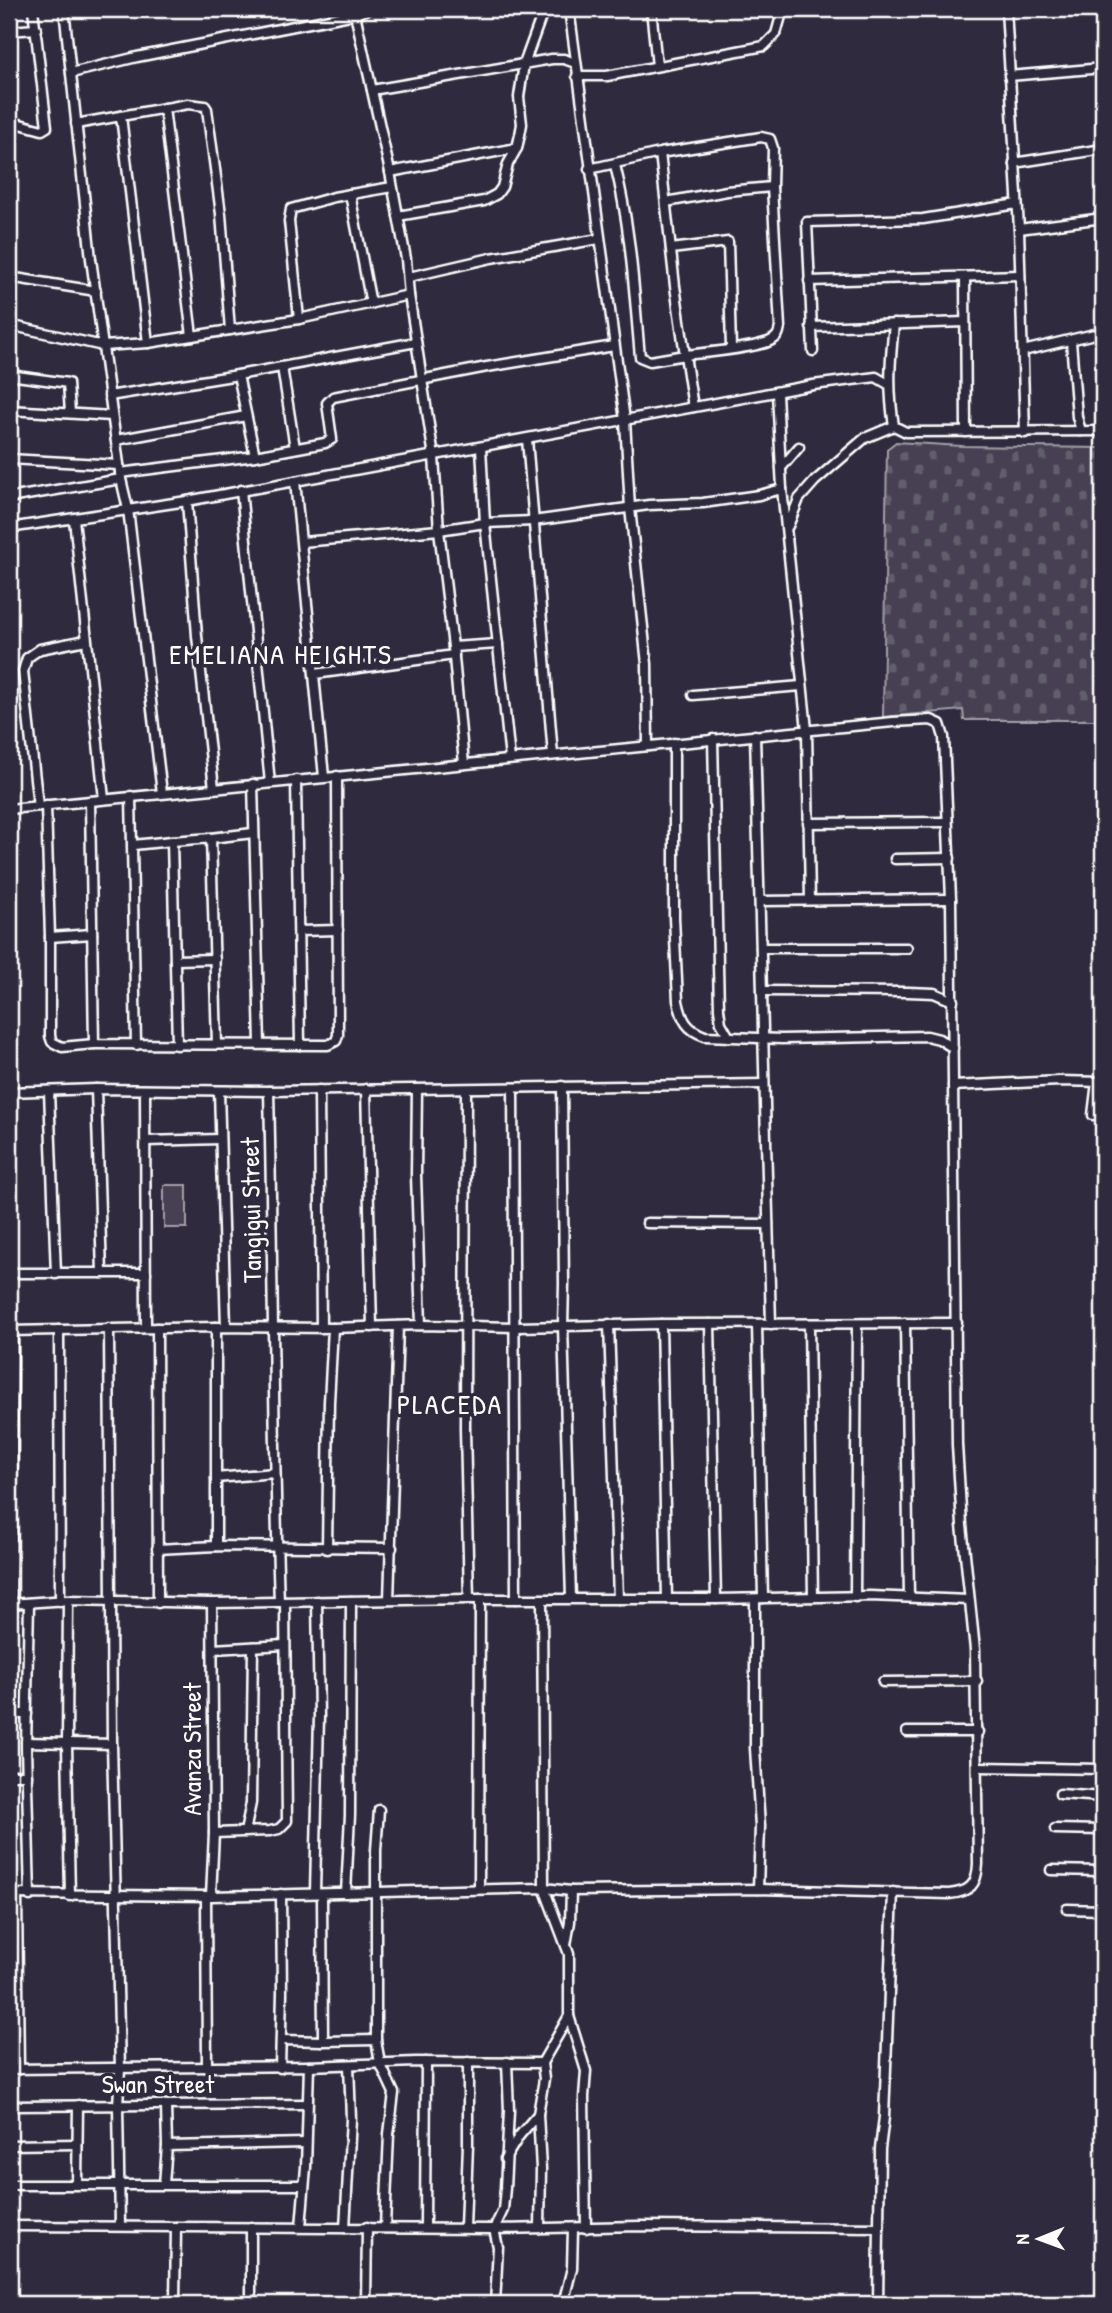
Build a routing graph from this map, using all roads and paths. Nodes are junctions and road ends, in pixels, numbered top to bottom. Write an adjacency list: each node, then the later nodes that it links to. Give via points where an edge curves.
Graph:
1 (33, 9): 10 (street)
2 (64, 9): 16 (street)
3 (369, 9): 9 (street)
4 (544, 9): 13 (street)
5 (569, 9): 12 (street)
6 (651, 9): 14 (street)
7 (1006, 9): 18 (street)
8 (781, 10): 14 (street, via 776,34 764,46)
9 (354, 11): 16 (street); 19 (street)
10 (36, 29): 11 (street); 22 (street, via 47,127 42,130)
11 (9, 31)
12 (575, 63): 13 (street, via 558,58); 17 (street)
13 (524, 64): 19 (street); 24 (street)
14 (657, 66): 17 (street)
15 (1103, 68): 18 (street)
16 (71, 73): 23 (street)
17 (577, 76): 31 (street)
18 (1009, 76): 28 (street)
19 (372, 90): 32 (street)
20 (164, 108): 21 (street); 56 (street, via 200,105 209,114); 58 (street)
21 (121, 116): 23 (street); 61 (street)
22 (9, 121)
23 (76, 124): 48 (street)
24 (517, 148): 26 (street); 29 (street)
25 (1103, 149): 28 (street)
26 (505, 150): 29 (street); 32 (street)
27 (660, 153): 30 (street); 34 (street, via 765,137 773,148); 36 (street)
28 (1014, 163): 37 (street)
29 (508, 164): 38 (street, via 502,187 491,199)
30 (615, 165): 31 (street); 67 (street, via 632,259 640,357 650,361)
31 (589, 169): 41 (street)
32 (390, 172): 33 (street)
33 (392, 187): 35 (street); 38 (street)
34 (772, 187): 36 (street); 64 (street, via 779,334 762,344)
35 (350, 194): 50 (street); 51 (street, via 294,206 290,212)
36 (666, 202): 42 (street)
37 (1017, 204): 40 (street); 47 (street, via 900,221 807,222)
38 (398, 216): 45 (street)
39 (1103, 218): 40 (street)
40 (1019, 229): 43 (street)
41 (599, 239): 45 (street); 63 (street)
42 (671, 249): 64 (street, via 728,242); 67 (street)
43 (1020, 275): 46 (street); 66 (street)
44 (9, 277): 48 (street)
45 (408, 277): 49 (street)
46 (965, 277): 47 (street); 52 (street)
47 (809, 281): 55 (street)
48 (96, 292): 62 (street)
49 (409, 295): 50 (street); 60 (street)
50 (371, 304): 51 (street)
51 (299, 318): 56 (street)
52 (965, 322): 53 (street); 84 (street)
53 (894, 324): 55 (street); 72 (street)
54 (9, 325): 62 (street)
55 (811, 327): 65 (street)
56 (230, 330): 58 (street)
57 (1103, 332): 59 (street)
58 (192, 336): 61 (street)
59 (1071, 341): 66 (street); 82 (street)
60 (416, 342): 68 (street); 71 (street)
61 (148, 343): 62 (street)
62 (103, 346): 74 (street)
63 (614, 346): 71 (street); 80 (street)
64 (731, 348): 67 (street)
65 (813, 351)
66 (1023, 351): 85 (street)
67 (685, 355): 75 (street)
68 (282, 367): 70 (street); 90 (street)
69 (9, 375): 77 (street, via 68,383)
70 (238, 375): 74 (street); 79 (street)
71 (423, 380): 90 (street, via 333,397 327,403 330,442); 92 (street)
72 (888, 384): 73 (street, via 876,377); 81 (street)
73 (777, 393): 75 (street); 94 (street)
74 (109, 396): 78 (street)
75 (693, 407): 80 (street)
76 (9, 410): 77 (street)
77 (70, 413): 78 (street)
78 (112, 416): 87 (street)
79 (246, 416): 87 (street); 91 (street)
80 (625, 420): 86 (street); 101 (street)
81 (894, 426): 84 (street, via 906,432); 107 (street, via 865,438 815,481 799,499)
82 (1081, 431): 83 (street); 85 (street)
83 (1103, 431)
84 (966, 432): 85 (street)
85 (1025, 433)
86 (527, 439): 88 (street); 104 (street)
87 (116, 440): 95 (street)
88 (481, 447): 92 (street); 105 (street)
89 (799, 447): 94 (street)
90 (295, 448): 91 (street)
91 (255, 456): 95 (street)
92 (434, 457): 96 (street); 108 (street)
93 (9, 459): 95 (street)
94 (781, 468): 97 (street)
95 (120, 472): 99 (street); 102 (street)
96 (295, 481): 98 (street); 109 (street)
97 (782, 489): 101 (street, via 703,503); 107 (street)
98 (241, 491): 100 (street); 127 (street)
99 (9, 498)
100 (187, 501): 102 (street); 129 (street)
101 (630, 508): 104 (street); 120 (street, via 648,664)
102 (128, 509): 103 (street); 130 (street)
103 (74, 519): 106 (street); 110 (street)
104 (533, 521): 105 (street); 121 (street)
105 (485, 523): 108 (street); 111 (street)
106 (9, 528)
107 (787, 528): 114 (street)
108 (439, 530): 109 (street); 112 (street)
109 (302, 542): 113 (street)
110 (86, 640): 132 (street); 134 (street, via 40,649 27,659 23,671)
111 (498, 644): 112 (street); 122 (street)
112 (453, 651): 113 (street); 123 (street)
113 (316, 674): 125 (street)
114 (801, 686): 115 (street); 116 (street)
115 (693, 695)
116 (807, 730): 117 (street); 136 (street, via 936,720 944,737); 137 (street)
117 (755, 735): 118 (street); 146 (street)
118 (713, 739): 119 (street); 157 (street, via 719,1009)
119 (674, 743): 120 (street); 157 (street, via 674,918 681,1014 696,1033)
120 (648, 746): 121 (street)
121 (554, 755): 122 (street)
122 (510, 759): 123 (street)
123 (464, 764): 124 (street)
124 (337, 776): 125 (street); 147 (street)
125 (324, 777): 126 (street)
126 (296, 780): 127 (street); 148 (street)
127 (270, 783): 128 (street)
128 (253, 784): 129 (street); 138 (street)
129 (214, 788): 130 (street)
130 (162, 793): 131 (street)
131 (131, 796): 132 (street); 141 (street)
132 (104, 799): 133 (street)
133 (90, 801): 134 (street); 149 (street)
134 (42, 806): 135 (street); 150 (street)
135 (9, 809)
136 (947, 822): 137 (street); 142 (street)
137 (808, 823): 145 (street)
138 (253, 833): 139 (street); 161 (street)
139 (211, 838): 140 (street); 153 (street)
140 (172, 841): 141 (street); 154 (street)
141 (133, 845): 162 (street)
142 (950, 858): 143 (street); 144 (street)
143 (895, 859)
144 (951, 898): 145 (street); 156 (street)
145 (810, 900): 146 (street)
146 (760, 901): 151 (street)
147 (338, 930): 148 (street); 164 (street, via 338,1035 328,1045)
148 (299, 931): 164 (street)
149 (92, 934): 150 (street); 159 (street)
150 (50, 937): 159 (street, via 52,1042 62,1046)
151 (761, 948): 152 (street); 155 (street)
152 (907, 948)
153 (215, 959): 154 (street); 160 (street)
154 (175, 960): 163 (street)
155 (762, 991): 156 (street, via 934,993); 158 (street)
156 (953, 1000): 165 (street)
157 (729, 1037): 158 (street)
158 (763, 1038): 165 (street, via 928,1036); 167 (street)
159 (94, 1044): 162 (street)
160 (217, 1044): 161 (street); 163 (street)
161 (260, 1044): 164 (street)
162 (136, 1045): 163 (street)
163 (177, 1045)
164 (300, 1045)
165 (953, 1048): 169 (street)
166 (1100, 1082): 169 (street); 181 (street)
167 (764, 1084): 168 (street); 185 (street)
168 (562, 1086): 170 (street); 204 (street)
169 (953, 1086): 192 (street)
170 (513, 1088): 173 (street); 207 (street)
171 (96, 1089): 174 (street); 177 (street); 188 (street)
172 (366, 1089): 175 (street); 176 (street); 206 (street)
173 (466, 1089): 176 (street); 201 (street)
174 (145, 1090): 178 (street); 183 (street)
175 (319, 1090): 179 (street); 212 (street)
176 (417, 1090): 200 (street)
177 (49, 1091): 180 (street); 190 (street)
178 (219, 1091): 179 (street); 182 (street)
179 (269, 1091): 211 (street, Tangigui Street)
180 (9, 1092)
181 (1093, 1115)
182 (220, 1139): 183 (street); 202 (street)
183 (146, 1141): 189 (street)
184 (646, 1223): 185 (street)
185 (768, 1224): 197 (street)
186 (9, 1265): 187 (street)
187 (9, 1273): 190 (street)
188 (102, 1273): 189 (street); 190 (street)
189 (146, 1273): 209 (street)
190 (56, 1274)
191 (905, 1322): 192 (street); 199 (street); 225 (street)
192 (957, 1323): 237 (street, via 958,1484)
193 (609, 1324): 194 (street); 204 (street); 230 (street)
194 (661, 1324): 195 (street); 231 (street)
195 (710, 1324): 196 (street); 236 (street)
196 (757, 1324): 197 (street); 232 (street)
197 (771, 1324): 198 (street)
198 (809, 1324): 199 (street); 223 (street)
199 (857, 1324): 224 (street)
200 (421, 1325): 201 (street); 203 (street)
201 (465, 1325): 207 (street); 228 (street)
202 (226, 1326): 205 (street); 211 (street)
203 (398, 1326): 206 (street); 220 (street)
204 (563, 1326): 207 (street); 227 (street)
205 (216, 1327): 210 (street); 217 (street)
206 (372, 1327): 213 (street)
207 (516, 1327): 229 (street)
208 (109, 1328): 209 (street); 215 (street); 238 (street)
209 (146, 1328): 210 (street)
210 (157, 1328): 221 (street)
211 (275, 1328): 212 (street); 216 (street, Tangigui Street)
212 (321, 1328): 213 (street)
213 (333, 1328): 222 (street)
214 (11, 1331): 215 (street); 245 (street)
215 (60, 1331): 233 (street)
216 (274, 1473): 217 (street); 219 (street, Tangigui Street)
217 (216, 1478): 218 (street)
218 (216, 1546): 219 (street); 221 (street)
219 (277, 1548): 222 (street); 241 (street, Tangigui Street)
220 (392, 1548): 222 (street); 234 (street)
221 (157, 1549): 243 (street)
222 (327, 1549)
223 (813, 1597): 224 (street); 232 (street)
224 (855, 1597): 225 (street)
225 (909, 1597): 237 (street)
226 (480, 1598): 228 (street); 229 (street); 272 (street)
227 (571, 1598): 230 (street); 235 (street)
228 (469, 1599): 234 (street)
229 (516, 1599): 235 (street)
230 (618, 1599): 231 (street)
231 (667, 1599): 236 (street)
232 (759, 1599): 236 (street); 273 (street)
233 (64, 1600): 238 (street); 242 (street); 256 (street)
234 (389, 1600): 240 (street)
235 (542, 1600): 271 (street)
236 (716, 1600)
237 (969, 1600): 249 (street)
238 (111, 1601): 243 (street); 257 (street)
239 (317, 1601): 240 (street); 241 (street); 280 (street)
240 (351, 1601): 277 (street)
241 (282, 1602): 244 (street); 246 (street, Tangigui Street)
242 (29, 1603): 245 (street); 252 (street)
243 (158, 1603): 244 (street)
244 (212, 1603): 248 (street, Avanza Street)
245 (10, 1604)
246 (284, 1645): 247 (street); 267 (street, Tangigui Street, via 287,1821 279,1829)
247 (253, 1647): 248 (street); 267 (street, via 251,1803)
248 (213, 1649): 268 (street, Avanza Street)
249 (977, 1681): 250 (street); 254 (street)
250 (883, 1682)
251 (9, 1714): 252 (street)
252 (27, 1714): 255 (street)
253 (907, 1732): 254 (street)
254 (978, 1732): 258 (street)
255 (26, 1742): 256 (street); 261 (street)
256 (67, 1744): 257 (street); 282 (street)
257 (113, 1744): 283 (street)
258 (978, 1767): 259 (street); 276 (street, via 978,1864 972,1887 959,1893)
259 (1103, 1769)
260 (9, 1775): 261 (street)
261 (27, 1775): 281 (street)
262 (1060, 1794): 263 (street)
263 (1103, 1797)
264 (379, 1810): 274 (street)
265 (1055, 1829): 266 (street)
266 (1103, 1830)
267 (245, 1832): 268 (street, Tangigui Street)
268 (214, 1833): 284 (street, Avanza Street)
269 (1051, 1870): 270 (street)
270 (1103, 1871)
271 (544, 1888): 272 (street); 275 (street); 287 (street)
272 (479, 1889): 274 (street)
273 (758, 1889): 275 (street); 276 (street)
274 (376, 1891): 277 (street); 290 (street)
275 (571, 1891): 287 (street)
276 (893, 1892): 332 (street)
277 (346, 1893): 280 (street)
278 (13, 1894): 281 (street); 302 (street)
279 (281, 1894): 280 (street); 284 (street); 289 (street)
280 (318, 1894): 291 (street)
281 (30, 1896): 282 (street)
282 (70, 1896): 283 (street)
283 (116, 1896): 284 (street); 303 (street)
284 (209, 1896): 299 (street, Avanza Street)
285 (1067, 1909): 286 (street)
286 (1103, 1910)
287 (566, 1945): 288 (street)
288 (569, 2016): 296 (street); 331 (street, via 586,2071)
289 (282, 2040): 291 (street); 300 (street)
290 (376, 2040): 291 (street); 295 (street)
291 (323, 2041)
292 (426, 2062): 293 (street); 295 (street); 327 (street)
293 (468, 2062): 294 (street); 329 (street)
294 (508, 2062): 296 (street); 314 (street)
295 (380, 2063): 297 (street); 326 (street, via 394,2093)
296 (542, 2063): 309 (street)
297 (349, 2065): 298 (street); 328 (street)
298 (309, 2066): 300 (street); 304 (street)
299 (207, 2068): 300 (street); 303 (street)
300 (280, 2068)
301 (9, 2069): 302 (street)
302 (19, 2069): 303 (street)
303 (120, 2069): 307 (street)
304 (307, 2104): 308 (street, Swan Street); 310 (street)
305 (78, 2105): 306 (street, Swan Street); 307 (street, Swan Street); 311 (street)
306 (9, 2106)
307 (118, 2106): 308 (street, Swan Street); 316 (street)
308 (166, 2106): 313 (street)
309 (538, 2114): 314 (street); 330 (street)
310 (306, 2143): 313 (street); 319 (street)
311 (76, 2144): 312 (street); 315 (street)
312 (9, 2145)
313 (167, 2146): 317 (street)
314 (505, 2159): 333 (street, via 503,2210)
315 (77, 2184): 316 (street); 318 (street)
316 (118, 2184): 317 (street); 321 (street)
317 (164, 2184): 319 (street)
318 (9, 2185)
319 (303, 2185): 324 (street)
320 (9, 2226): 321 (street)
321 (120, 2226): 322 (street)
322 (176, 2227): 323 (street); 336 (street)
323 (251, 2227): 324 (street); 337 (street)
324 (301, 2227): 328 (street)
325 (367, 2227): 326 (street); 328 (street); 338 (street)
326 (385, 2227): 327 (street)
327 (425, 2227): 329 (street)
328 (345, 2228)
329 (464, 2228): 333 (street)
330 (540, 2228): 333 (street); 334 (street)
331 (586, 2228): 332 (street); 334 (street)
332 (879, 2228): 340 (street)
333 (494, 2229): 339 (street, via 498,2246)
334 (573, 2229): 335 (street, via 572,2268)
335 (565, 2295)
336 (175, 2304)
337 (251, 2304)
338 (366, 2304)
339 (495, 2304)
340 (878, 2304)

